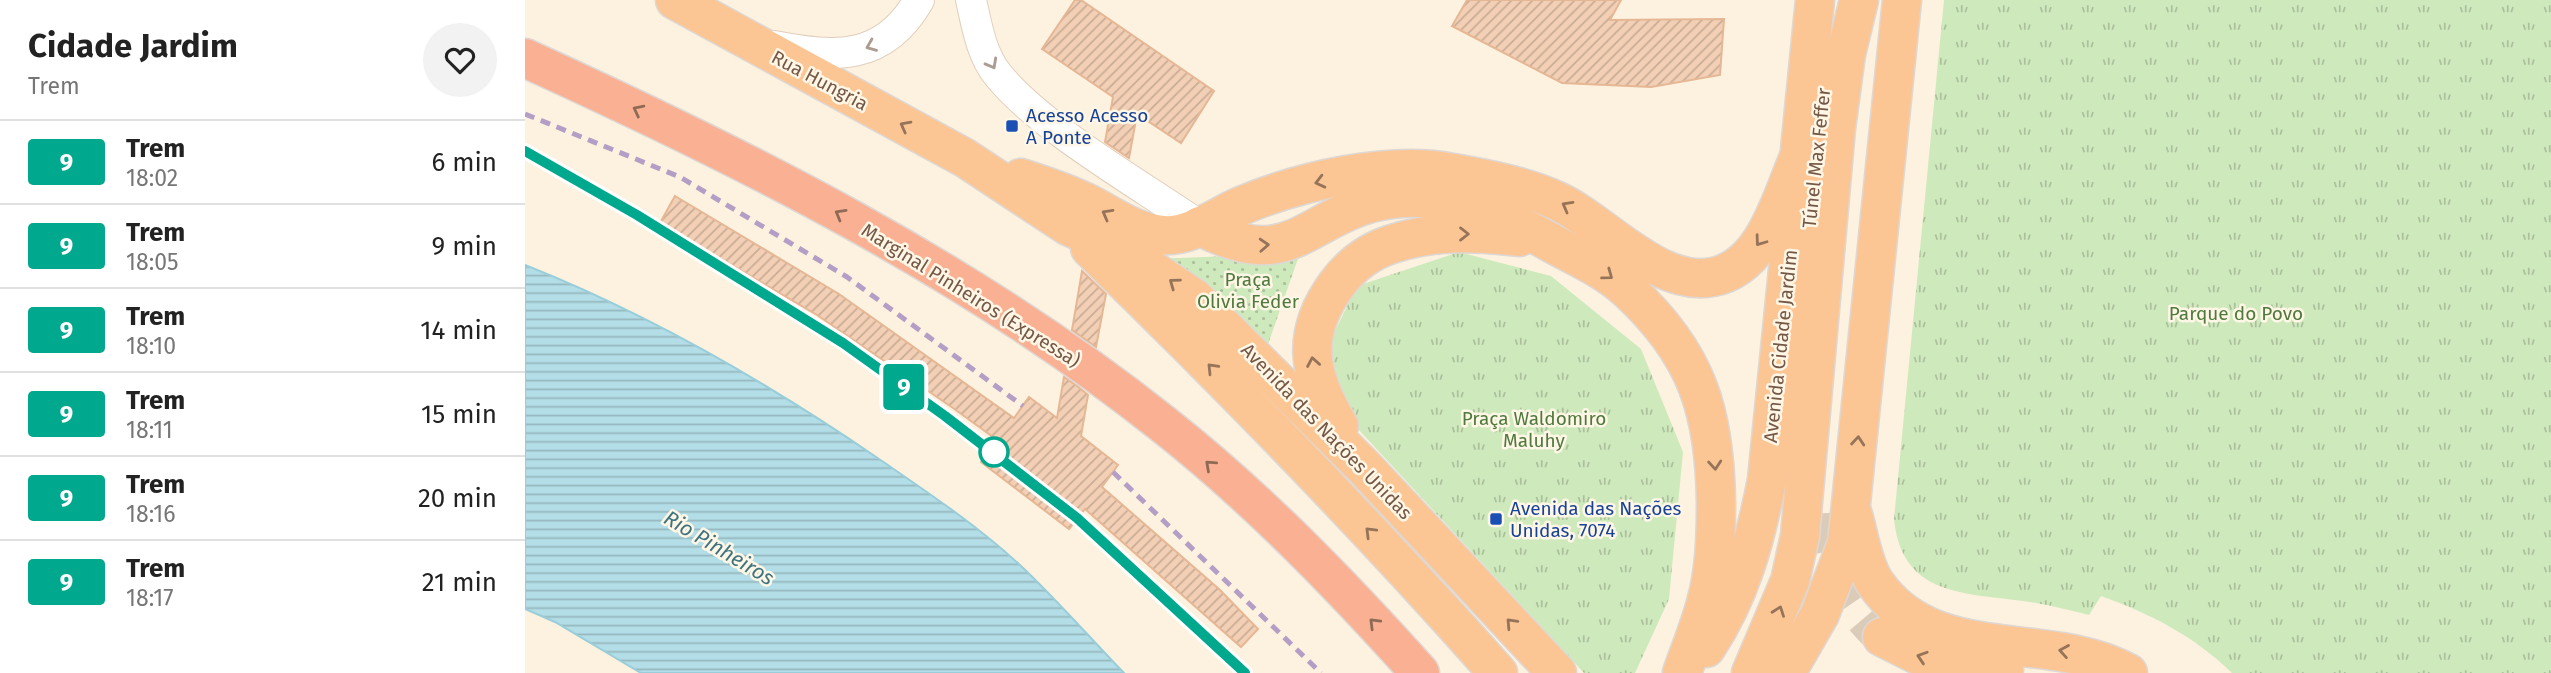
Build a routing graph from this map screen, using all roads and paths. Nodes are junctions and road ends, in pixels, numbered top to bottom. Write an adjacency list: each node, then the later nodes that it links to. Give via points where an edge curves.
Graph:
1 (675, 0): 10 (highway, Rua Hungria)
2 (919, 0): 10 (street, one-way to 10, via 895,33 859,51 823,54)
3 (971, 0): 16 (street, one-way to 16, via 980,40 997,74 1060,130)
4 (1815, 0): 13 (highway, Avenida Cidade Jardim)
5 (1834, 0): 19 (highway, Túnel Max Feffer, via 1785,427)
6 (1859, 0): 26 (highway, Avenida Cidade Jardim, one-way to 6, via 1790,581 1800,536 1836,128)
7 (1881, 0): 20 (highway, via 1852,224)
8 (1902, 0): 12 (highway)
9 (1919, 0): 12 (street)
10 (745, 40): 14 (highway, Rua Hungria, one-way to 10)
11 (525, 58): 22 (highway, Marginal Pinheiros (Expressa), one-way to 11, via 1277,525 1165,425 1065,350 799,191)
12 (1894, 79): 20 (highway, one-way to 12)
13 (1799, 157): 16 (highway, one-way to 16, via 1757,246 1740,263 1715,277 1679,275 1649,262 1553,199 1449,172 1387,170 1326,180 1241,206); 19 (highway, Avenida Cidade Jardim)
14 (965, 158): 15 (highway, Avenida das Nações Unidas); 16 (highway, one-way to 14, via 1163,235 1139,230 1063,192)
15 (1068, 226): 18 (highway, Avenida das Nações Unidas, one-way to 15, via 1194,298 1122,250); 23 (highway, Avenida das Nações Unidas, one-way to 15, via 1394,555)
16 (1200, 226): 17 (highway, one-way to 17, via 1236,243 1259,247 1279,244 1343,214 1392,199 1442,200 1507,219)
17 (1548, 241): 18 (highway, one-way to 17, via 1329,409 1316,379 1311,350 1315,320 1343,275 1367,255 1392,244 1437,234 1489,233); 25 (highway, one-way to 25, via 1628,289 1666,329 1691,367 1708,411 1716,469 1716,536 1707,601)
18 (1364, 467): 24 (highway, Avenida das Nações Unidas, one-way to 18)
19 (1767, 480): 25 (highway, Avenida Cidade Jardim, via 1753,551 1733,604 1708,647)
20 (1840, 511): 27 (highway, via 1847,543 1836,576); 29 (highway, one-way to 20, via 2082,654 1968,640 1923,623 1873,580)
21 (1882, 637): 28 (highway, one-way to 21, via 1928,660)
22 (1419, 673)
23 (1498, 673)
24 (1557, 673)
25 (1685, 673)
26 (1751, 673)
27 (1786, 673)
28 (2038, 673)
29 (2129, 673)

